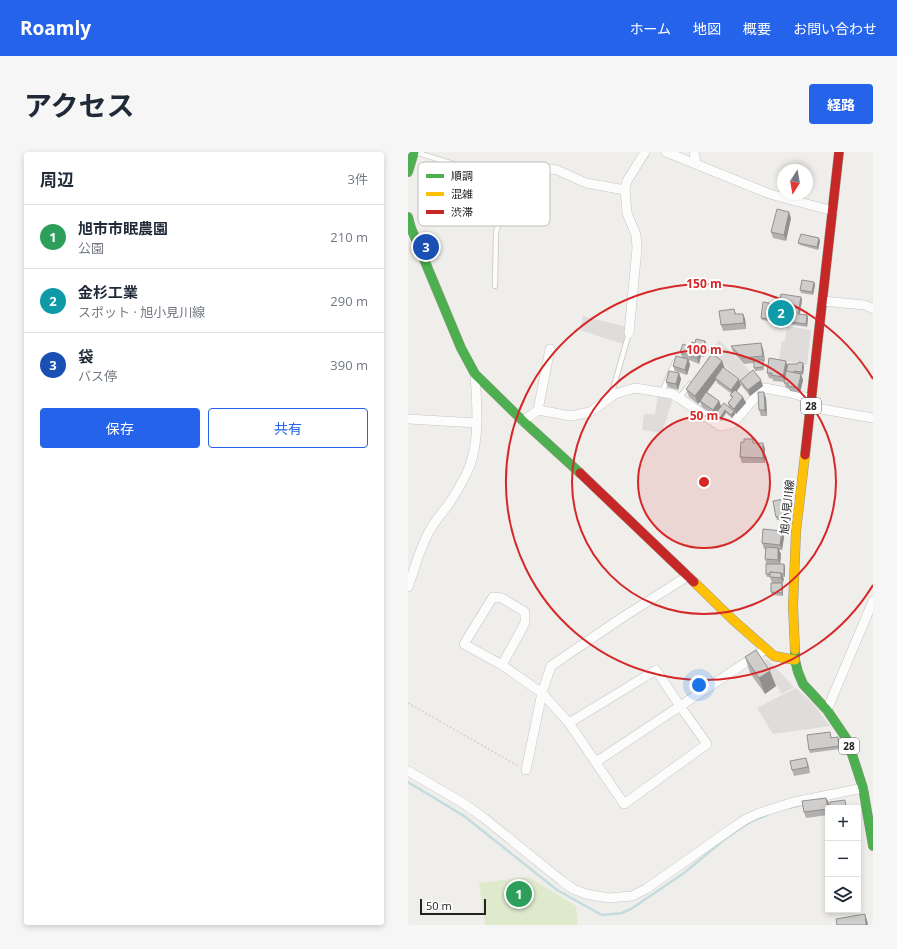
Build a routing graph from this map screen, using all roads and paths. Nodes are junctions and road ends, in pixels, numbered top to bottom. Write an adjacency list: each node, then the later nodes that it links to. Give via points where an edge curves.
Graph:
1 (645, 152): 10 (street, via 627,181)
2 (666, 152): 7 (street)
3 (694, 152): 7 (street)
4 (839, 152): 11 (main road, 旭小見川線 / 28)
5 (412, 156): 6 (lane); 9 (main road)
6 (436, 162)
7 (696, 163): 11 (street, via 770,194)
8 (550, 169): 10 (street, via 586,182)
9 (408, 172)
10 (626, 190): 17 (street, via 627,213 636,235 637,248)
11 (833, 211): 15 (main road, 旭小見川線 / 28)
12 (408, 217): 22 (main road, via 461,348)
13 (498, 226): 14 (lane)
14 (496, 286)
15 (822, 301): 16 (street, via 865,305); 27 (main road, 旭小見川線 / 28)
16 (873, 309)
17 (629, 332): 25 (lane)
18 (550, 349): 28 (street)
19 (716, 352): 21 (lane)
20 (677, 356): 24 (lane)
21 (708, 362)
22 (475, 374): 31 (main road); 32 (street)
23 (694, 380): 26 (lane)
24 (662, 392): 25 (street, via 634,388); 26 (street)
25 (610, 398): 28 (street, via 590,412 571,416)
26 (679, 398): 27 (street, via 720,426 733,423 765,388 790,393)
27 (811, 403): 29 (street); 37 (main road, 旭小見川線 / 28, via 796,531 793,606)
28 (538, 410): 31 (street)
29 (873, 418)
30 (408, 419): 32 (street)
31 (523, 420): 33 (main road)
32 (476, 422): 34 (street, via 474,449 469,468 431,528)
33 (688, 576): 36 (main road); 39 (street, via 551,666)
34 (408, 586)
35 (873, 601): 42 (street)
36 (766, 649): 37 (main road, via 774,656); 41 (street)
37 (796, 660): 42 (main road, 旭小見川線 / 28, via 803,684)
38 (502, 666): 38 (street, via 525,623 525,612 502,598 493,597 464,644); 39 (street)
39 (542, 693): 43 (street); 45 (street)
40 (408, 703): 45 (path)
41 (680, 706): 43 (street, via 656,670); 44 (street); 44 (street, via 707,744 624,804)
42 (827, 710): 48 (main road, 旭小見川線 / 28, via 846,738)
43 (569, 723): 44 (street)
44 (596, 762)
45 (526, 770)
46 (408, 771): 48 (street, via 484,818 573,889 608,898 632,896 646,890 734,827 759,813 794,802)
47 (873, 785): 48 (street)
48 (863, 790): 49 (main road, 旭小見川線 / 28)
49 (873, 846)

